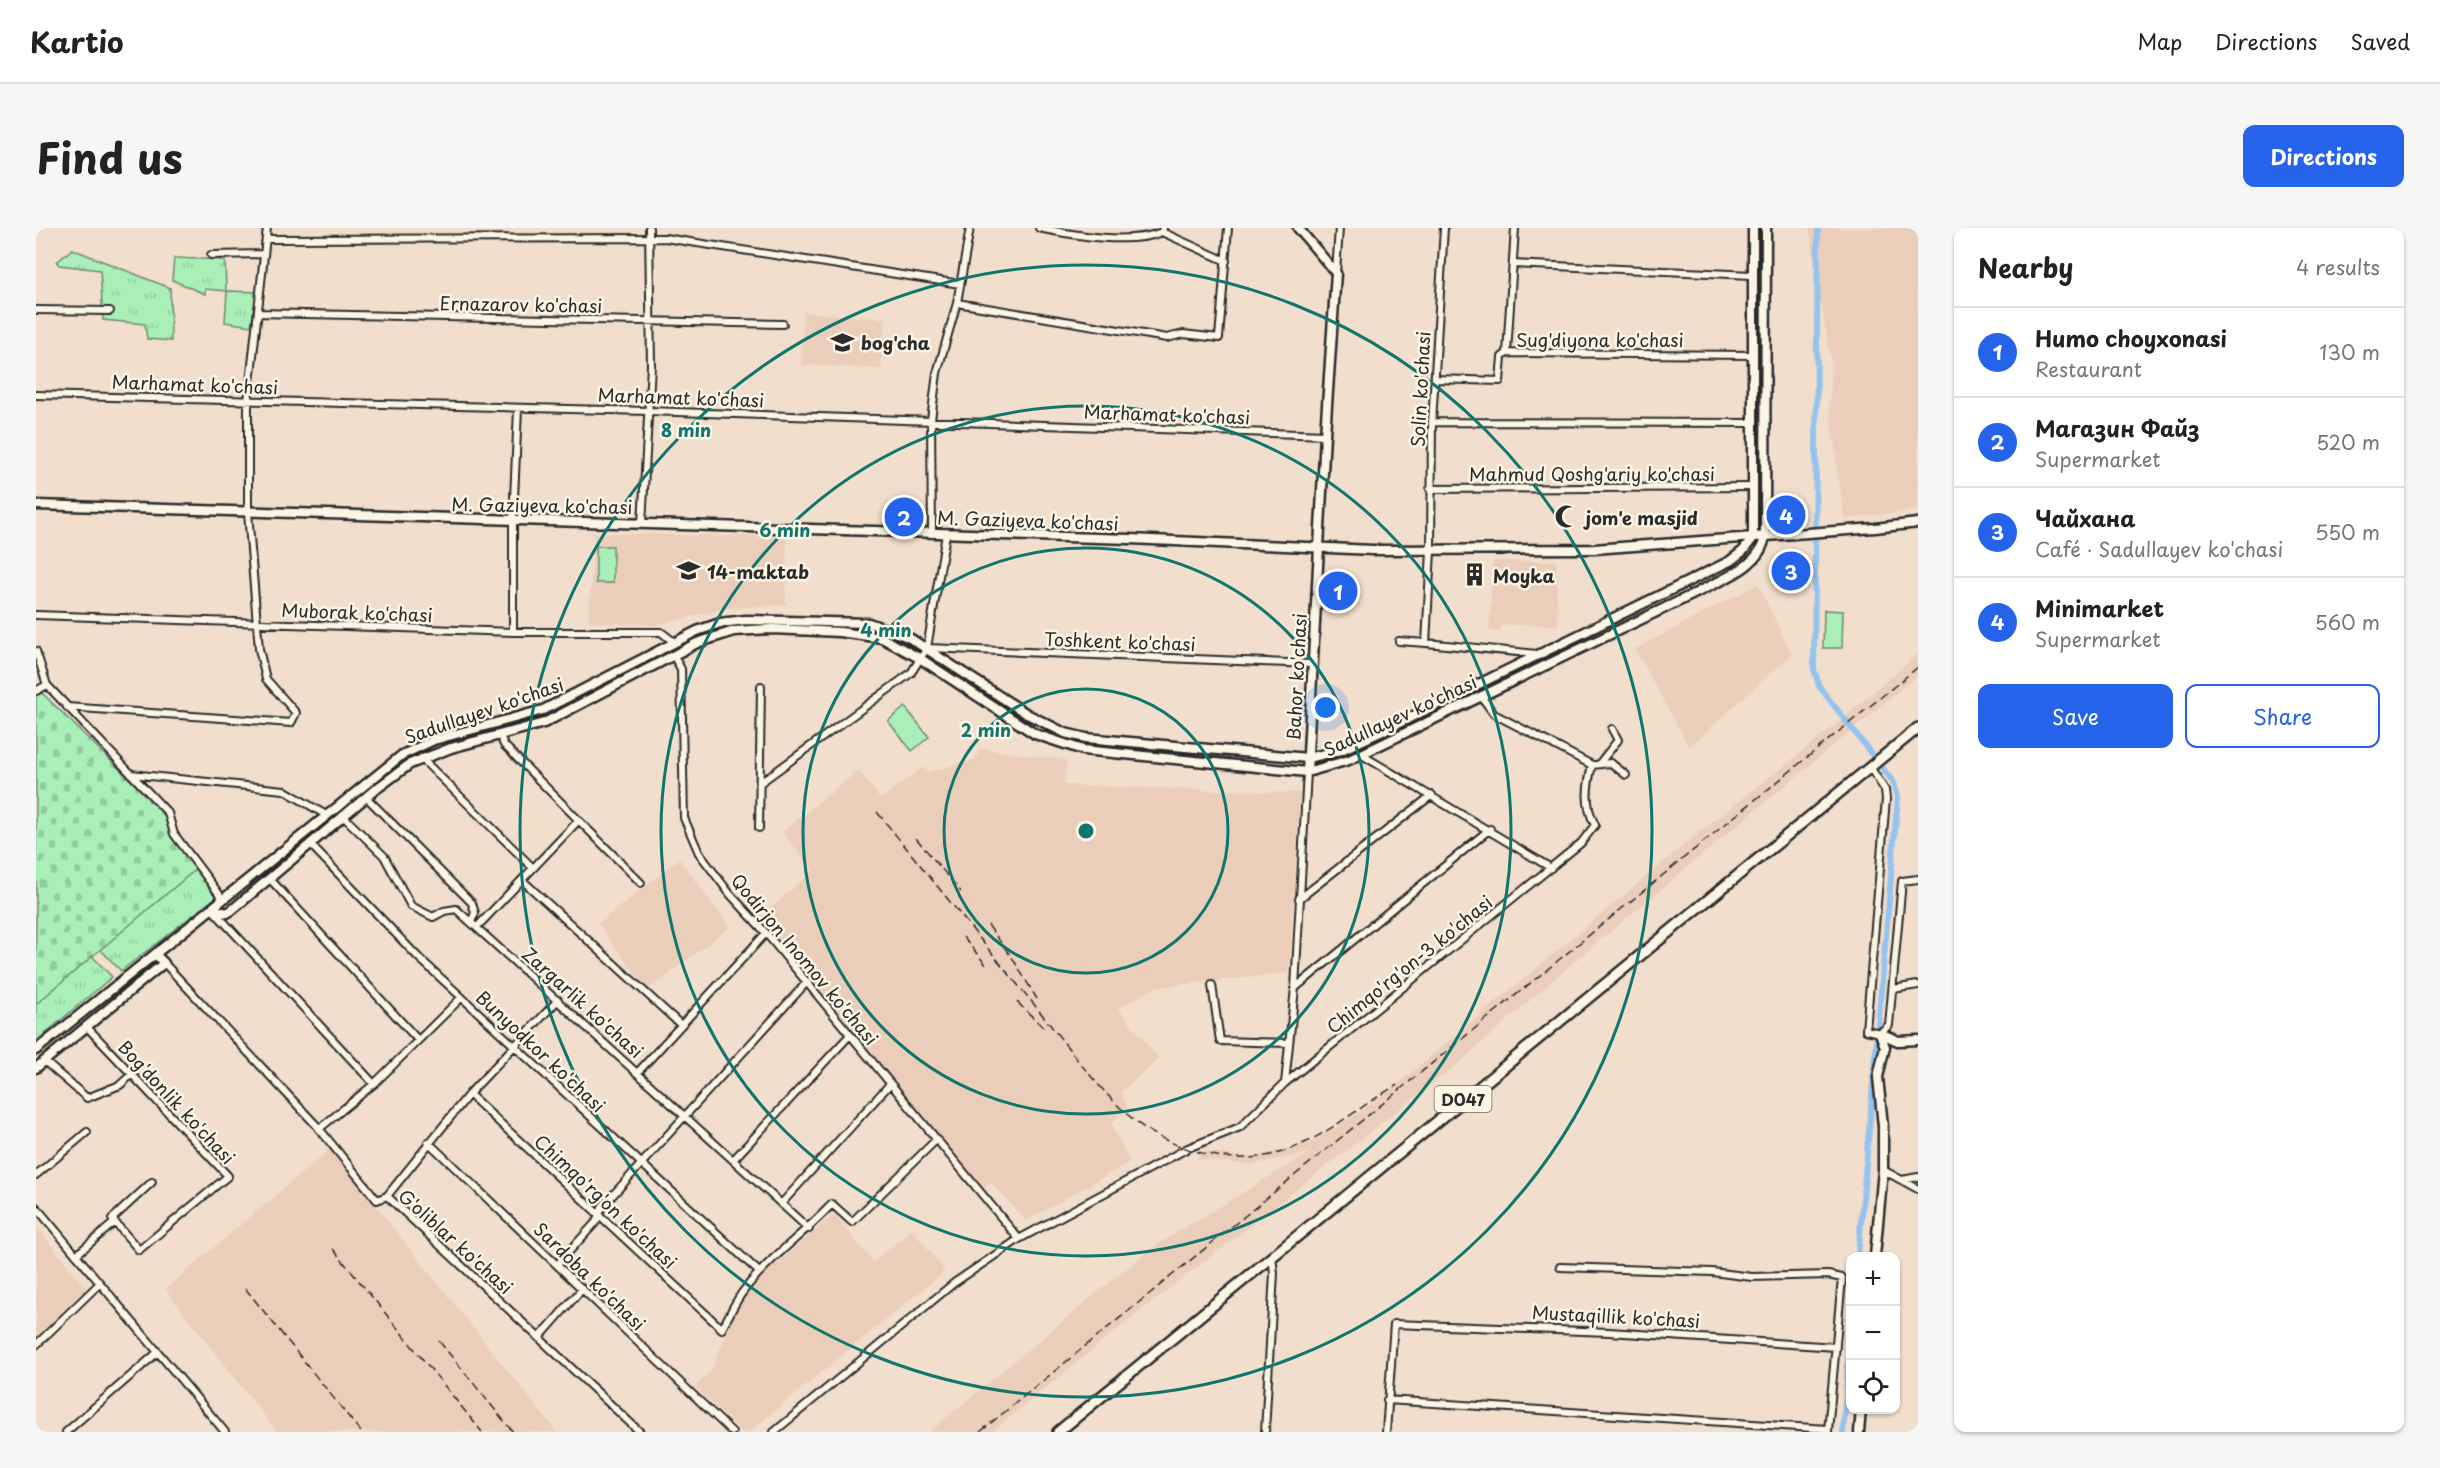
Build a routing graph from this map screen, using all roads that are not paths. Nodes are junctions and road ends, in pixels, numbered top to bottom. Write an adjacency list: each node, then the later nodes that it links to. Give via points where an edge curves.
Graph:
1 (267, 228): 13 (street)
2 (649, 228): 14 (street)
3 (970, 228): 21 (street)
4 (1039, 228): 12 (street, via 1071,235 1121,237 1150,237)
5 (1228, 228): 17 (street)
6 (1298, 228): 19 (main road)
7 (1339, 228): 19 (street)
8 (1444, 228): 30 (street, Solin ko'chasi)
9 (1515, 228): 18 (street)
10 (1753, 228): 20 (main road)
11 (1766, 228): 48 (main road)
12 (1163, 230): 17 (street)
13 (266, 239): 14 (street); 15 (street)
14 (649, 239): 21 (street, via 676,239); 26 (street)
15 (264, 254): 16 (street); 25 (street)
16 (211, 255)
17 (1226, 261): 22 (street, via 1219,339 1183,334 1167,338)
18 (1513, 264): 20 (street); 28 (street)
19 (1336, 273): 38 (main road, Bahor ko'chasi)
20 (1752, 275): 29 (main road)
21 (960, 284): 22 (street)
22 (957, 303): 35 (street, via 937,373)
23 (36, 310): 24 (street)
24 (110, 311)
25 (258, 313): 26 (street, Ernazarov ko'chasi); 32 (street)
26 (649, 322): 27 (street, Ernazarov ko'chasi); 34 (street)
27 (783, 324)
28 (1507, 353): 29 (street, Sug'diyona ko'chasi); 30 (street, Sug'diyona ko'chasi, via 1502,357 1500,381)
29 (1752, 356): 37 (main road)
30 (1436, 379): 36 (street, Solin ko'chasi)
31 (36, 395): 32 (street, Marhamat ko'chasi)
32 (248, 400): 33 (street, Marhamat ko'chasi); 42 (street)
33 (518, 409): 34 (street, Marhamat ko'chasi); 43 (street)
34 (648, 411): 35 (street, Marhamat ko'chasi); 45 (street)
35 (931, 420): 38 (street, Marhamat ko'chasi); 46 (street)
36 (1432, 422): 37 (street); 40 (street, Solin ko'chasi)
37 (1754, 423): 39 (main road)
38 (1325, 435): 50 (main road, Bahor ko'chasi)
39 (1754, 487): 40 (street, Mahmud Qoshg'ariy ko'chasi); 49 (main road)
40 (1430, 489): 51 (street, Solin ko'chasi)
41 (36, 505): 42 (main road, M. Gaziyeva ko'chasi)
42 (248, 513): 43 (main road, M. Gaziyeva ko'chasi); 53 (street)
43 (513, 521): 45 (main road, M. Gaziyeva ko'chasi); 54 (street)
44 (1918, 523): 48 (main road, M. Gaziyeva ko'chasi)
45 (642, 524): 46 (main road, M. Gaziyeva ko'chasi)
46 (932, 534): 47 (main road, M. Gaziyeva ko'chasi)
47 (946, 534): 50 (main road, M. Gaziyeva ko'chasi); 58 (street)
48 (1765, 536): 49 (main road, M. Gaziyeva ko'chasi); 67 (main road, Sadullayev ko'chasi, via 1761,551 1746,566)
49 (1753, 538): 51 (main road, M. Gaziyeva ko'chasi, via 1594,549); 60 (main road, via 1730,561)
50 (1320, 550): 51 (main road, M. Gaziyeva ko'chasi); 63 (main road, Bahor ko'chasi)
51 (1431, 551): 57 (street, Solin ko'chasi)
52 (36, 615): 53 (street, Muborak ko'chasi)
53 (255, 624): 54 (street, Muborak ko'chasi); 68 (street, via 266,679 296,713 291,723)
54 (513, 632): 56 (street, Muborak ko'chasi, via 661,632)
55 (1399, 641): 57 (street)
56 (674, 642): 58 (main road, Sadullayev ko'chasi, via 709,626 733,621 848,621 890,629); 83 (main road, Sadullayev ko'chasi, via 543,711 416,748 390,763)
57 (1426, 643): 60 (street)
58 (927, 648): 62 (street); 63 (street, Toshkent ko'chasi); 74 (main road, Sadullayev ko'chasi, via 1027,714 1065,733)
59 (36, 651): 64 (street)
60 (1540, 654): 74 (main road, via 1351,746)
61 (673, 655): 62 (main road, Sadullayev ko'chasi, via 721,634 772,629 872,635); 71 (main road, Sadullayev ko'chasi, via 567,712); 100 (street, Qodirjon Inomov ko'chasi, via 681,669 684,818 699,853)
62 (921, 658): 77 (main road, Sadullayev ko'chasi, via 1026,728 1069,747); 80 (street, via 911,673)
63 (1312, 664): 74 (main road, Bahor ko'chasi)
64 (47, 685): 66 (street); 68 (street)
65 (762, 686): 80 (street)
66 (36, 691)
67 (1481, 696): 72 (main road, Sadullayev ko'chasi); 75 (street, via 1494,714)
68 (68, 707): 78 (street)
69 (1612, 729): 75 (street, via 1618,740)
70 (1918, 729): 76 (main road, D047)
71 (500, 736): 73 (main road, Sadullayev ko'chasi); 85 (street, via 504,745)
72 (1362, 754): 77 (main road, Sadullayev ko'chasi); 81 (street)
73 (421, 758): 82 (main road, Sadullayev ko'chasi); 89 (street)
74 (1308, 758): 77 (main road, Bahor ko'chasi)
75 (1596, 764): 79 (street, via 1611,763); 90 (street, Chimqo'rg'on-3 ko'chasi, via 1586,789 1589,814 1595,825 1581,843)
76 (1870, 767): 112 (street, via 1885,790 1886,799 1866,1029); 149 (main road, D047)
77 (1307, 772): 96 (street, Bahor ko'chasi)
78 (131, 774): 83 (street, via 284,790); 95 (street, via 168,813 174,834)
79 (1626, 775)
80 (760, 783): 86 (street)
81 (1432, 795): 87 (street); 96 (street)
82 (366, 797): 84 (main road, Sadullayev ko'chasi); 98 (street, via 472,903 475,913)
83 (326, 815): 95 (main road, Sadullayev ko'chasi)
84 (343, 816): 88 (main road, Sadullayev ko'chasi); 98 (street, Zargarlik ko'chasi, via 384,856 411,906 432,917 456,909)
85 (577, 822): 89 (street); 94 (street)
86 (759, 828)
87 (1490, 829): 90 (street); 106 (street)
88 (310, 844): 91 (main road, Sadullayev ko'chasi); 108 (street, Bunyodkor ko'chasi)
89 (533, 868): 93 (street)
90 (1551, 868): 123 (street, Chimqo'rg'on-3 ko'chasi)
91 (270, 879): 97 (main road, Sadullayev ko'chasi, via 227,913); 114 (street)
92 (1918, 879): 107 (street, via 1902,881)
93 (522, 880): 99 (street); 110 (street)
94 (641, 883)
95 (223, 899): 97 (main road, Sadullayev ko'chasi)
96 (1299, 899): 106 (street, Bahor ko'chasi)
97 (211, 909): 101 (main road, Sadullayev ko'chasi); 124 (street)
98 (471, 922): 99 (street, Zargarlik ko'chasi)
99 (477, 927): 109 (street, Zargarlik ko'chasi)
100 (766, 933): 103 (street, Qodirjon Inomov ko'chasi); 110 (street)
101 (155, 954): 102 (main road); 118 (main road, Sadullayev ko'chasi)
102 (164, 963): 111 (main road); 128 (street, G'oliblar ko'chasi)
103 (807, 982): 113 (street, Qodirjon Inomov ko'chasi); 127 (street)
104 (1212, 985): 116 (street, via 1220,1041)
105 (1918, 985): 107 (street)
106 (1295, 988): 116 (street, Bahor ko'chasi)
107 (1893, 989): 112 (street, via 1889,1025)
108 (461, 998): 114 (street); 117 (street, Bunyodkor ko'chasi)
109 (558, 1000): 117 (street); 121 (street, Zargarlik ko'chasi)
110 (681, 1025): 121 (street)
111 (86, 1026): 119 (main road); 122 (street, Bog'donlik ko'chasi)
112 (1880, 1033): 115 (main road, via 1898,1041); 134 (main road, via 1885,1047 1878,1077)
113 (850, 1035): 125 (street, Qodirjon Inomov ko'chasi); 132 (street)
114 (418, 1040): 124 (street)
115 (1918, 1040)
116 (1289, 1043): 123 (street, Bahor ko'chasi)
117 (513, 1046): 126 (street); 133 (street, Bunyodkor ko'chasi)
118 (36, 1050)
119 (44, 1061): 120 (main road); 122 (street, via 87,1098 120,1085)
120 (36, 1068)
121 (638, 1072): 127 (street, Zargarlik ko'chasi)
122 (132, 1074): 144 (street, Bog'donlik ko'chasi, via 228,1176 140,1250)
123 (1285, 1083): 146 (street, Chimqo'rg'on-3 ko'chasi, via 1240,1127 1188,1148)
124 (374, 1084): 128 (street)
125 (891, 1084): 130 (street, Qodirjon Inomov ko'chasi); 141 (street)
126 (469, 1094): 131 (street); 143 (street, Chimqo'rg'on ko'chasi)
127 (685, 1116): 132 (street, Zargarlik ko'chasi); 133 (street)
128 (319, 1129): 140 (street, G'oliblar ko'chasi, via 377,1200)
129 (87, 1132): 135 (street)
130 (936, 1140): 145 (street, via 852,1222 832,1204); 146 (street, Qodirjon Inomov ko'chasi)
131 (428, 1142): 140 (street); 150 (street, Sardoba ko'chasi)
132 (733, 1160): 141 (street, Zargarlik ko'chasi)
133 (641, 1164): 143 (street); 152 (street, Bunyodkor ko'chasi)
134 (1883, 1170): 137 (street); 147 (main road)
135 (36, 1175)
136 (1918, 1177): 137 (street)
137 (1901, 1180): 139 (street)
138 (152, 1182): 144 (street, via 112,1219)
139 (1918, 1189)
140 (387, 1196): 155 (street, G'oliblar ko'chasi)
141 (781, 1204): 145 (street, Zargarlik ko'chasi)
142 (36, 1207): 148 (street)
143 (598, 1214): 150 (street, via 596,1222); 152 (street, Chimqo'rg'on ko'chasi, via 722,1329 743,1291)
144 (115, 1222): 148 (street)
145 (809, 1229): 152 (street)
146 (1019, 1239): 166 (street, Chimqo'rg'on-3 ko'chasi, via 954,1283)
147 (1875, 1252)
148 (76, 1255): 153 (street)
149 (1272, 1255): 167 (main road, D047); 168 (street)
150 (556, 1265): 154 (street, Sardoba ko'chasi)
151 (1560, 1267): 157 (street, via 1842,1278)
152 (759, 1272)
153 (100, 1283): 156 (street); 158 (street)
154 (582, 1289): 155 (street); 165 (street, Sardoba ko'chasi)
155 (539, 1338): 164 (street, G'oliblar ko'chasi)
156 (36, 1345)
157 (1836, 1347): 159 (street, Mustaqillik ko'chasi, via 1394,1324); 161 (street)
158 (158, 1352): 162 (street); 163 (street)
159 (1387, 1400): 161 (street); 169 (street)
160 (1861, 1414): 170 (main road)
161 (1828, 1430)
162 (66, 1432)
163 (225, 1432)
164 (640, 1432)
165 (732, 1432)
166 (774, 1432)
167 (1058, 1432)
168 (1265, 1432)
169 (1386, 1432)
170 (1859, 1432)

